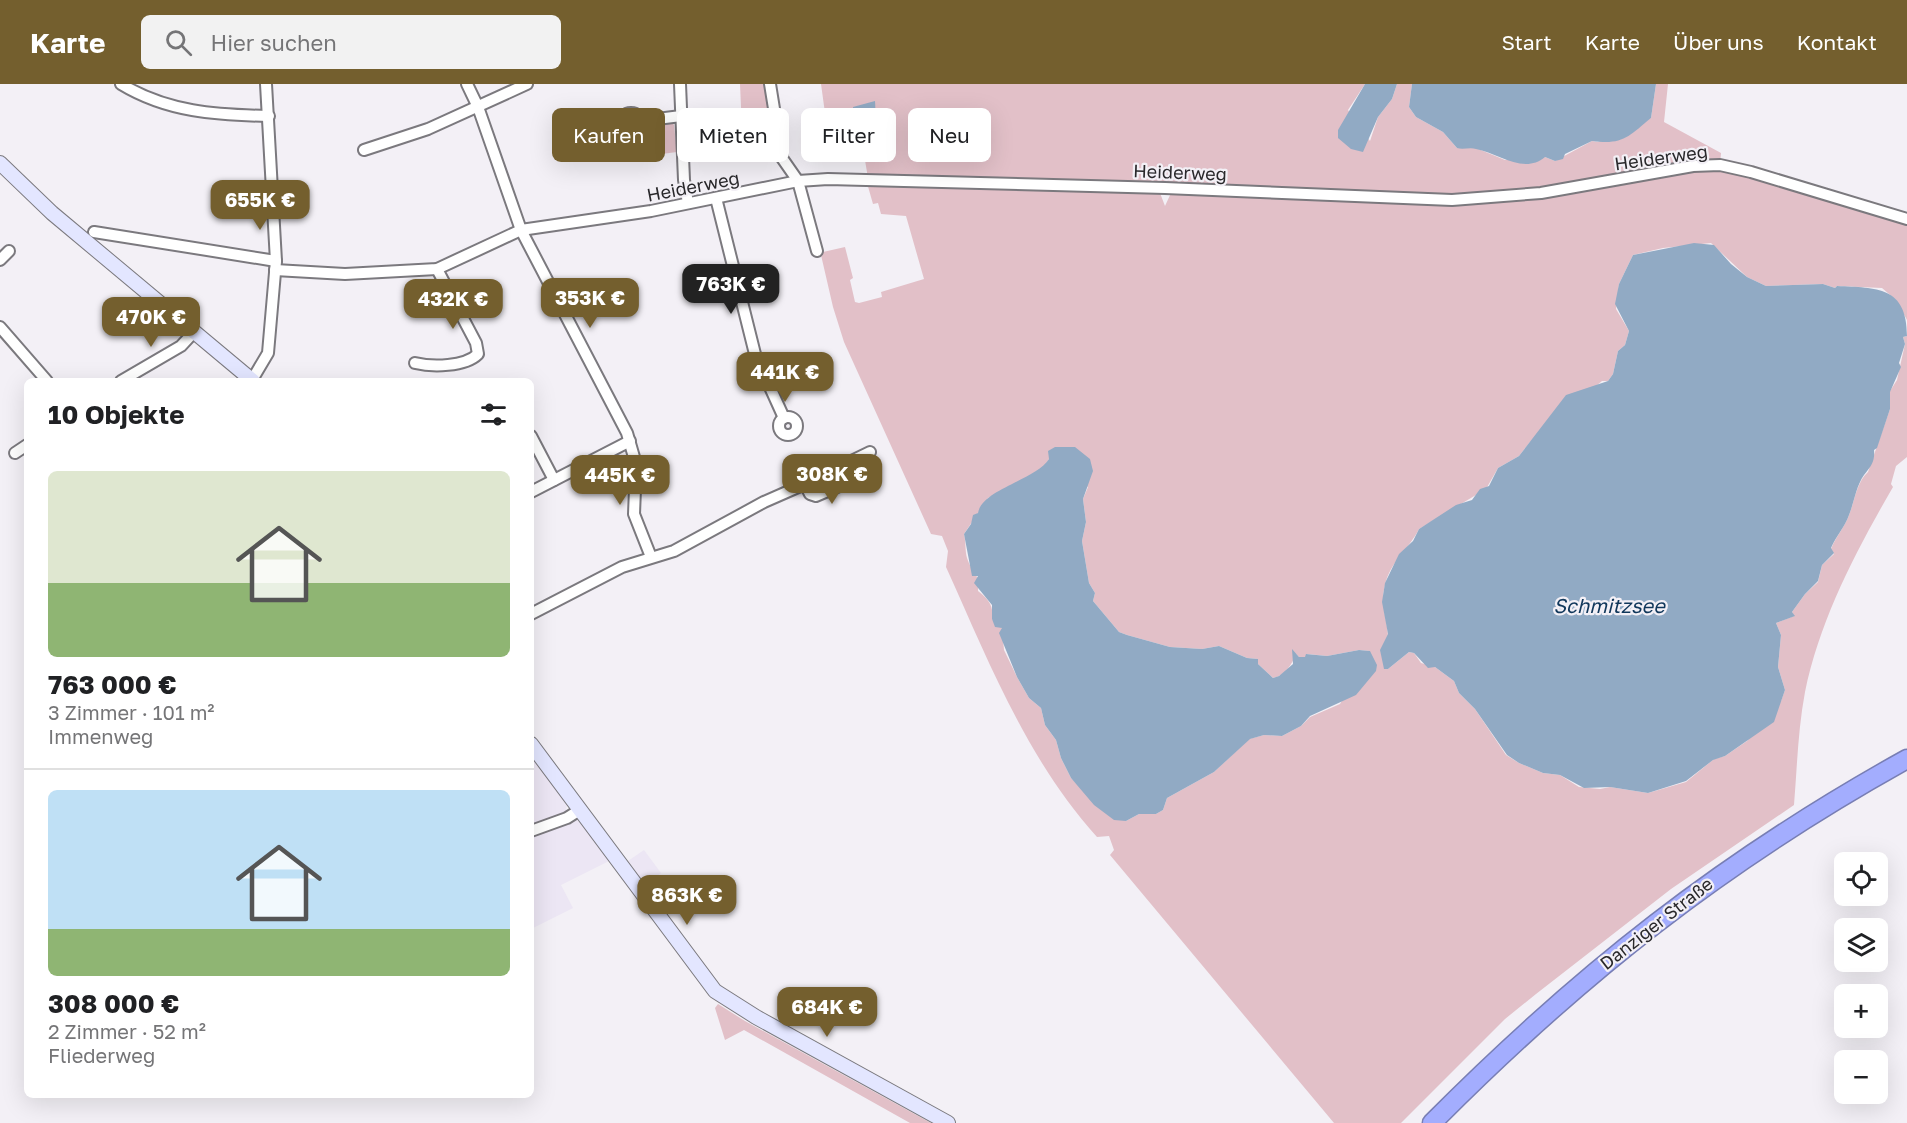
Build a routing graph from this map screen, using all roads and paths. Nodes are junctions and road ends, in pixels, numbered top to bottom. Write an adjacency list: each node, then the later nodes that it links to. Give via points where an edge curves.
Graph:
1 (121, 84): 9 (street, via 180,109)
2 (266, 84): 9 (street)
3 (467, 84): 7 (street)
4 (527, 84): 7 (street)
5 (680, 84): 8 (street)
6 (770, 84): 13 (street, via 783,161)
7 (478, 107): 10 (street); 17 (street)
8 (681, 108)
9 (269, 116): 22 (street)
10 (364, 150)
11 (683, 162): 15 (street)
12 (0, 163): 25 (main road, via 52,213)
13 (798, 181): 14 (street, Heiderweg); 16 (street, Heiderweg, via 1165,188 1452,200 1541,193 1713,165 1751,172); 20 (street)
14 (716, 198): 15 (street, Heiderweg); 31 (street, via 755,354)
15 (688, 203): 17 (street, Heiderweg)
16 (1907, 219)
17 (521, 230): 23 (street, Heiderweg); 32 (street)
18 (94, 232): 22 (street, Heiderweg)
19 (9, 251): 21 (street)
20 (818, 251)
21 (0, 260)
22 (276, 265): 23 (street, Heiderweg, via 345,274); 30 (street, via 268,353)
23 (437, 269): 26 (street, via 478,354 466,361 428,366)
24 (0, 327): 27 (street)
25 (194, 332): 28 (street, via 181,346); 29 (main road)
26 (415, 363)
27 (44, 378)
28 (126, 378)
29 (249, 378)
30 (255, 378)
31 (784, 418)
32 (630, 441): 38 (street); 41 (street, via 636,464 634,514)
33 (534, 442): 38 (street)
34 (24, 447): 36 (street)
35 (870, 452): 37 (street)
36 (15, 453)
37 (833, 470): 39 (street, via 807,479); 39 (street, via 837,487 816,496 810,494)
38 (554, 480): 40 (street)
39 (805, 484): 41 (street, via 674,551)
40 (534, 490)
41 (651, 556): 42 (street, via 621,567)
42 (534, 612)
43 (534, 748): 46 (main road)
44 (1907, 759): 49 (highway, Danziger Straße, via 1802,819 1675,906 1562,999)
45 (1907, 772): 50 (highway, Danziger Straße, via 1810,827 1682,915 1569,1007)
46 (578, 811): 47 (street); 48 (main road, via 715,991)
47 (534, 830)
48 (948, 1123)
49 (1432, 1123)
50 (1449, 1123)

